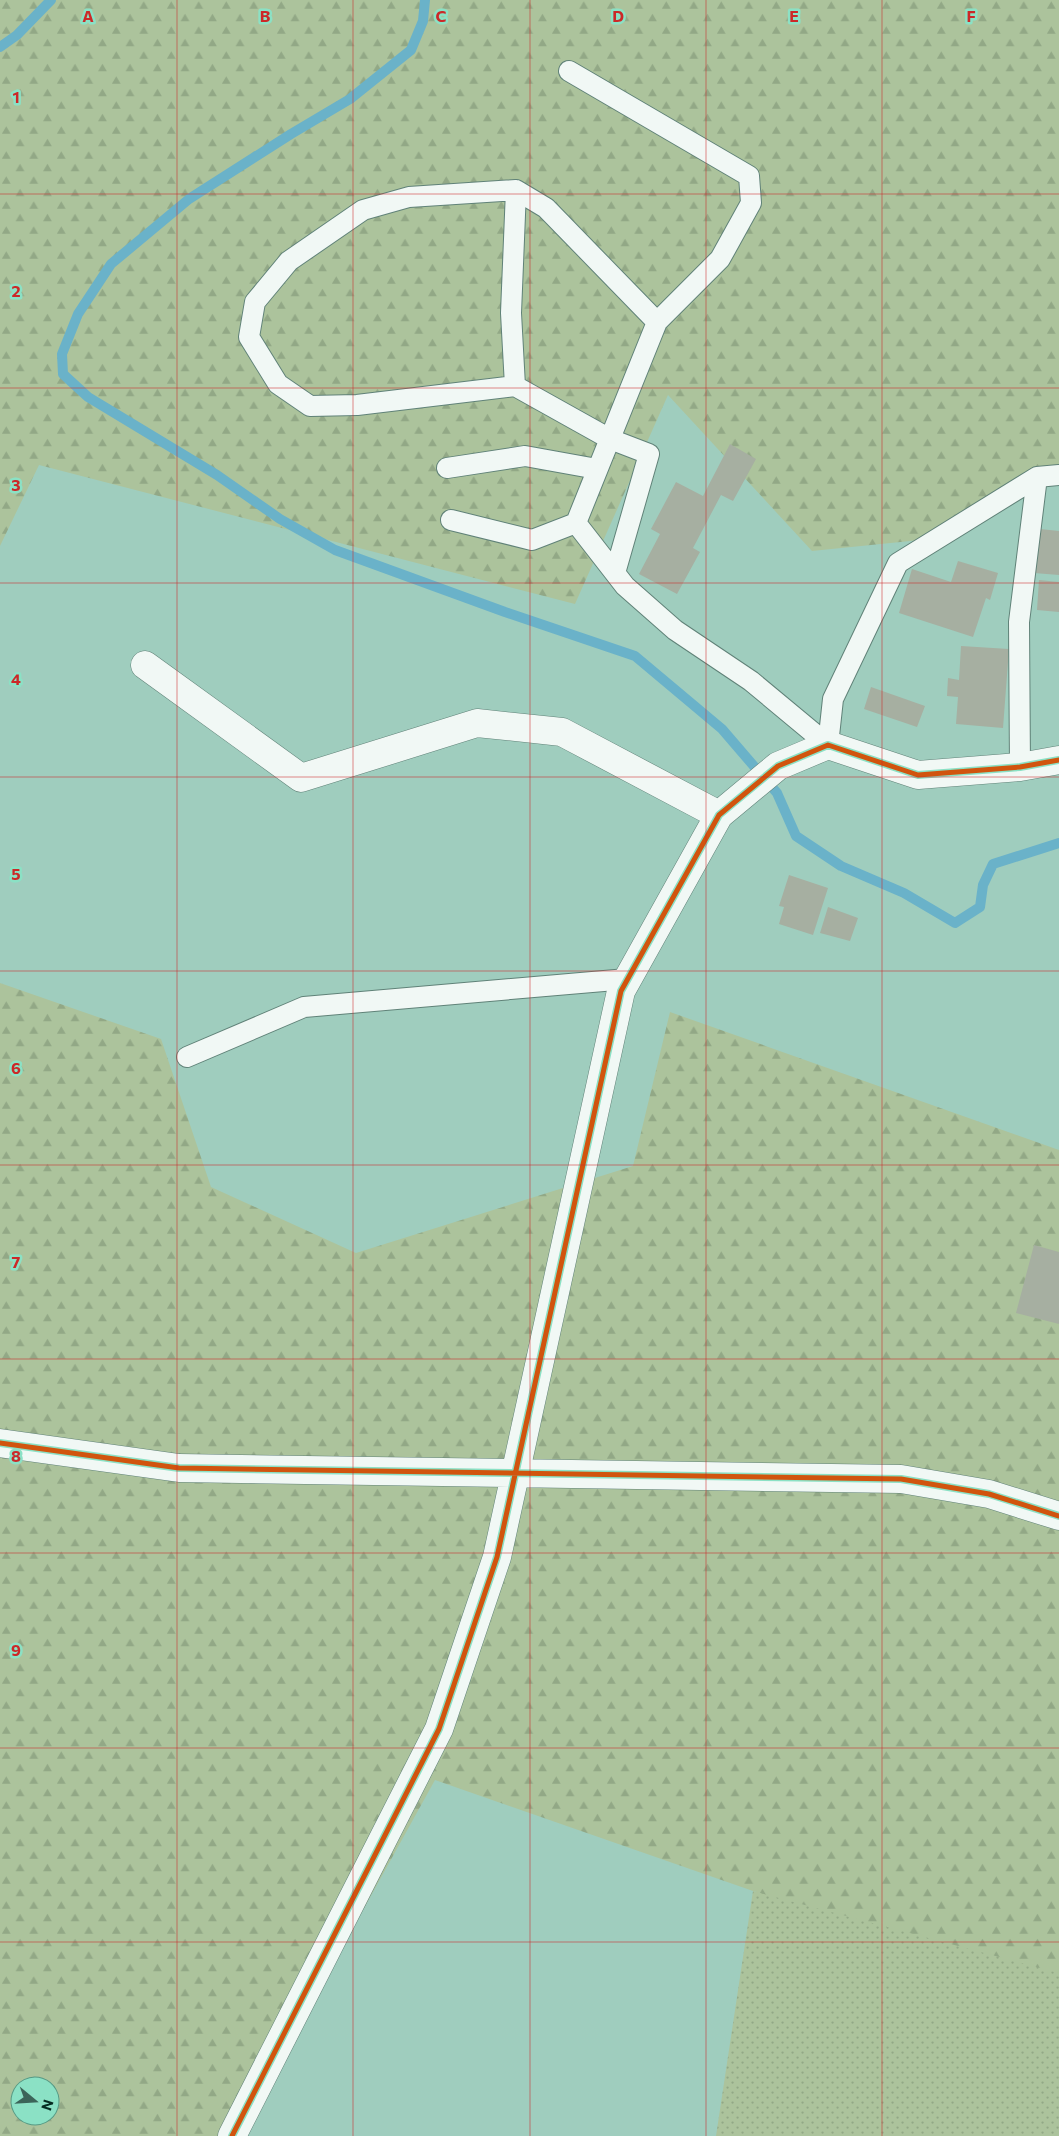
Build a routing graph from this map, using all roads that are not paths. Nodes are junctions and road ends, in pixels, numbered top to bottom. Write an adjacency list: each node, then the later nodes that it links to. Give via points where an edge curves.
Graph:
1 (569, 71): 3 (lane, via 749,176 751,203 720,259)
2 (516, 190): 3 (lane, via 546,208); 4 (lane, via 511,313); 4 (lane, via 408,197 363,210 289,261 255,302 249,337 278,384 310,406 358,405)
3 (657, 322): 5 (lane)
4 (515, 386): 5 (lane)
5 (610, 438): 7 (lane); 12 (lane, via 648,454)
6 (447, 468): 7 (lane, via 525,456)
7 (597, 469): 11 (lane)
8 (1059, 475): 9 (lane)
9 (1037, 477): 14 (lane, via 898,563 832,699); 16 (lane, via 1019,622)
10 (450, 520): 11 (lane, via 532,540)
11 (576, 523): 12 (lane)
12 (615, 573): 14 (lane, via 625,586 675,630 751,681)
13 (145, 665): 17 (street, via 301,778 477,723 562,732)
14 (828, 745): 16 (street, via 918,775); 17 (street, via 778,766)
15 (1059, 760): 16 (street)
16 (1020, 767)
17 (719, 815): 18 (street)
18 (627, 979): 19 (lane, via 304,1007); 21 (street, via 619,1000)
19 (187, 1057)
20 (0, 1443): 21 (street, via 179,1468)
21 (514, 1472): 22 (street, via 901,1478 989,1494); 23 (street, via 497,1557 439,1729)
22 (1059, 1516)
23 (232, 2136)

